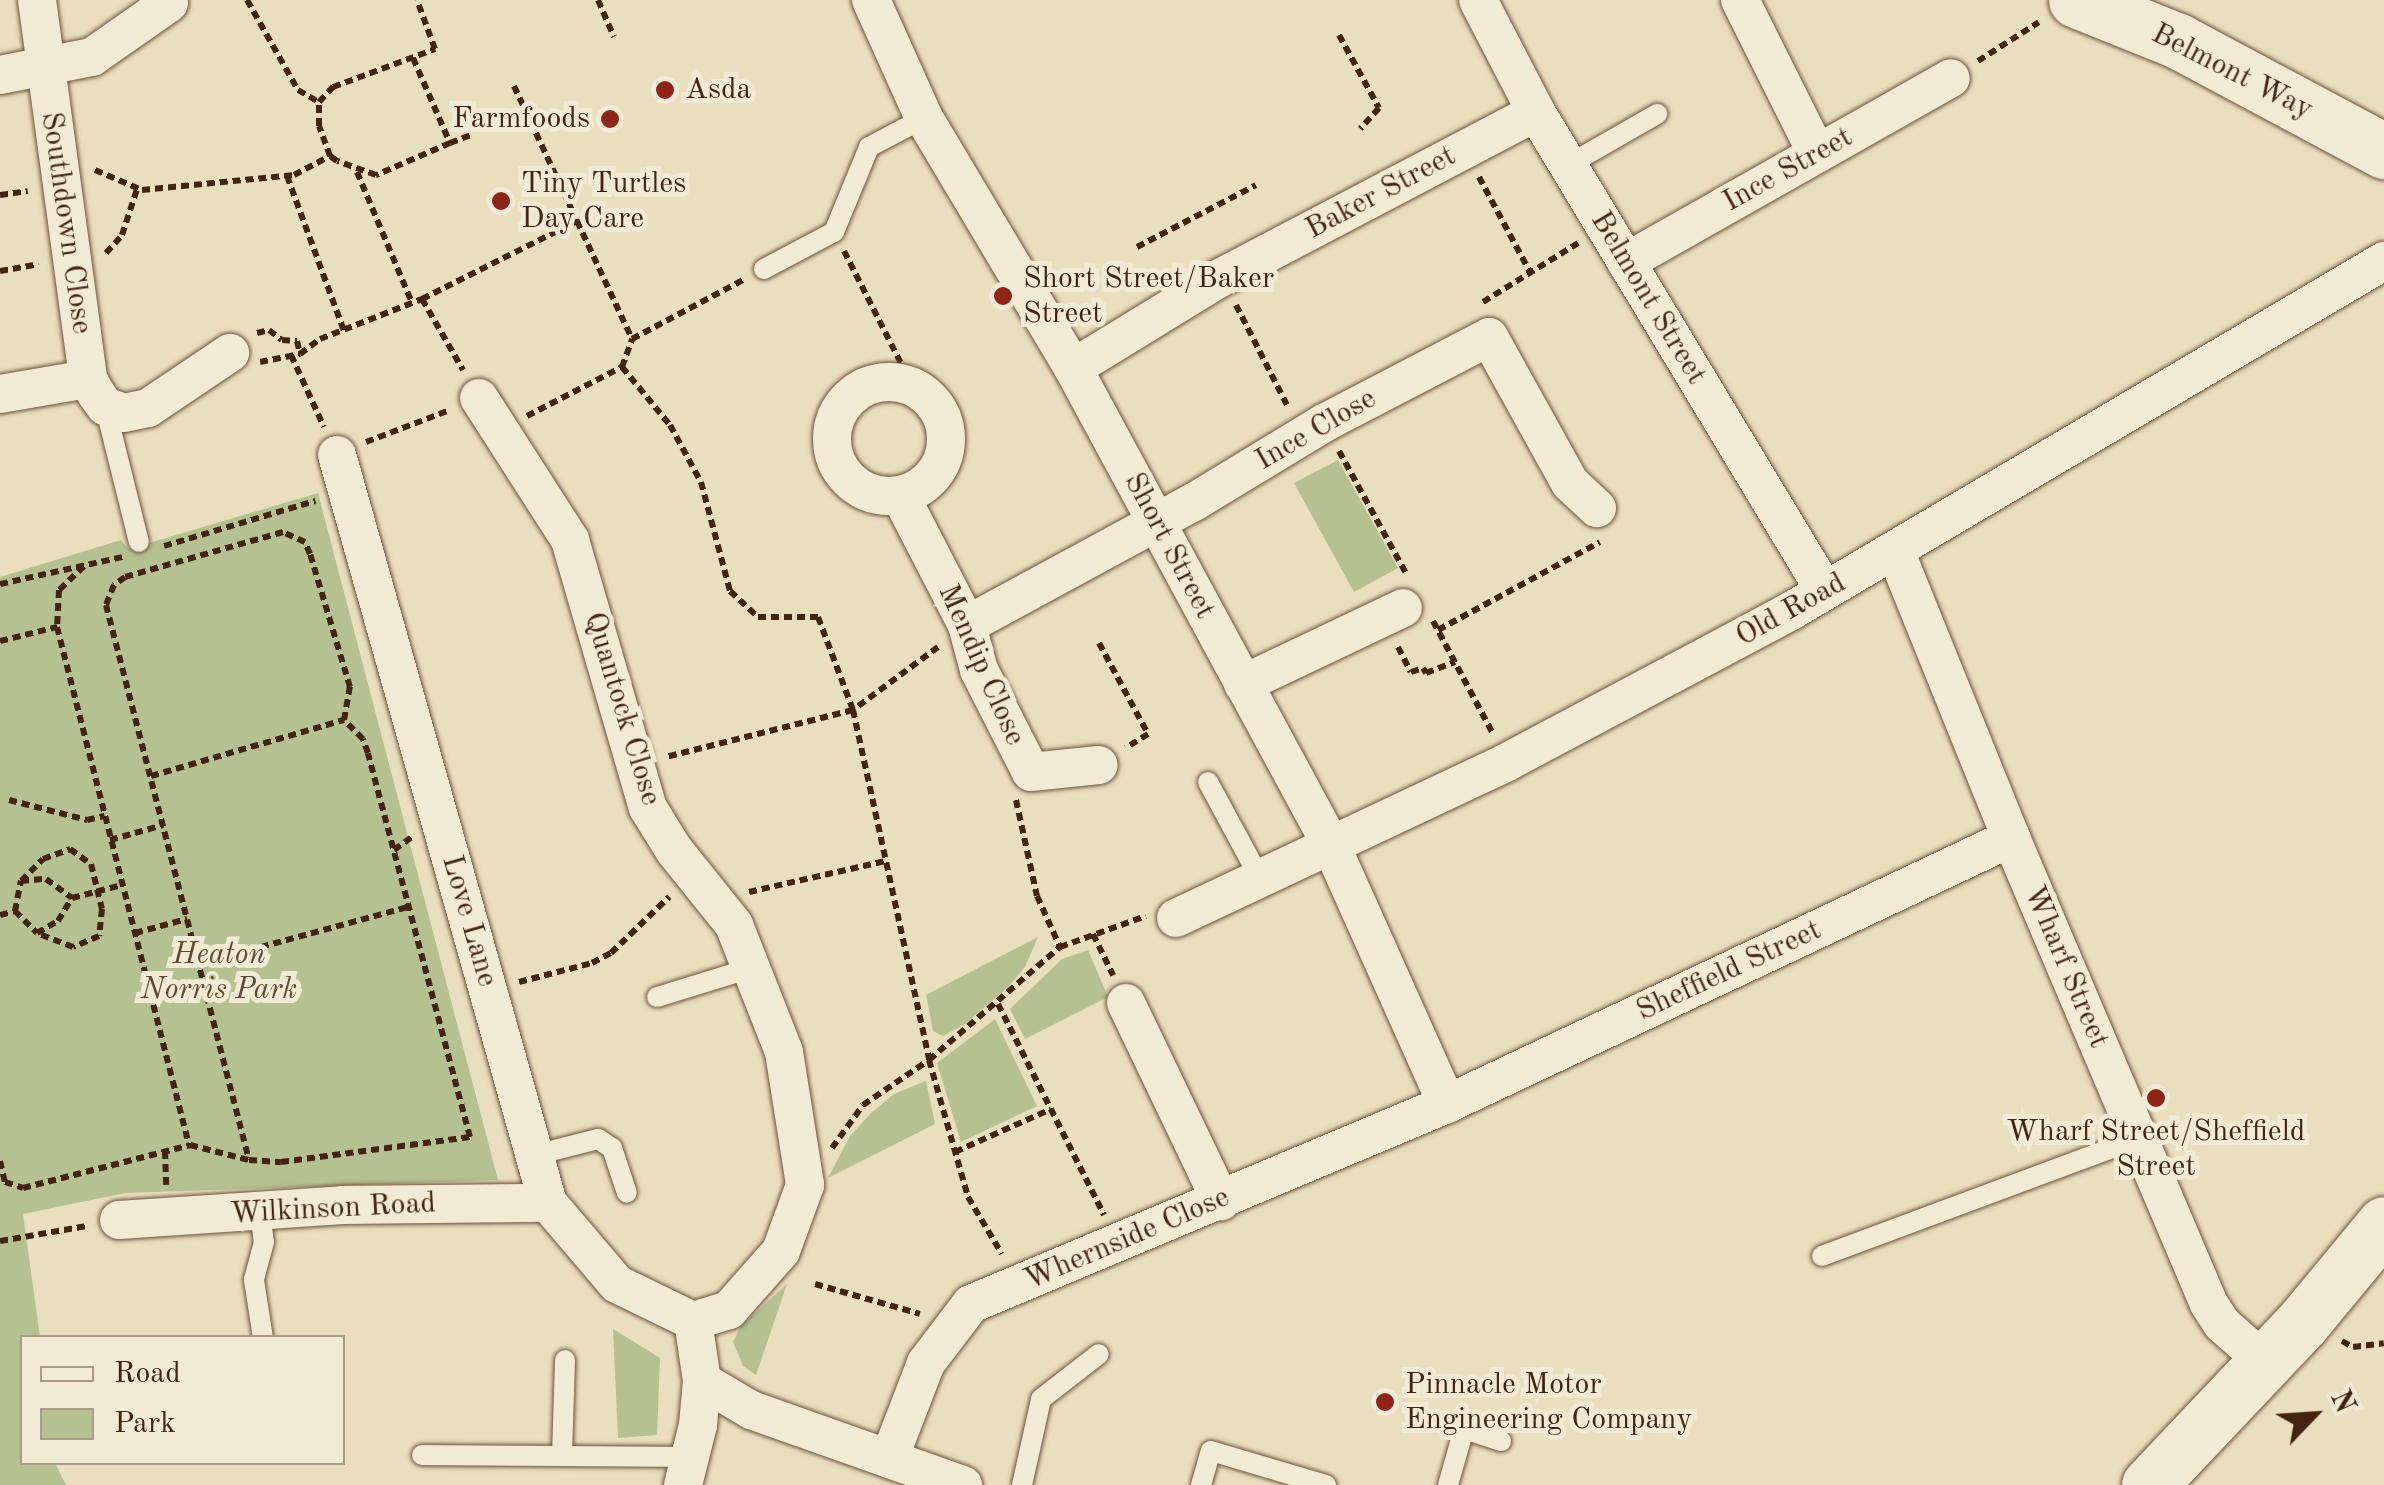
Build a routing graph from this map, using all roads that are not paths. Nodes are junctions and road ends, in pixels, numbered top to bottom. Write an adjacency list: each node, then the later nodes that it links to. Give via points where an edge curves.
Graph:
1 (37, 0): 7 (street, Southdown Close)
2 (871, 0): 12 (street, Short Street)
3 (1478, 0): 10 (street, Belmont Street)
4 (1740, 0): 14 (street)
5 (169, 3): 7 (street, Southdown Close, via 92,58)
6 (2060, 10): 13 (main road, Belmont Way, via 2178,41)
7 (44, 68): 8 (street, Southdown Close); 21 (street, Southdown Close)
8 (0, 75)
9 (1951, 78): 14 (street, Ince Street)
10 (1536, 112): 15 (street, Belmont Street); 20 (street, Baker Street, via 1220,278)
11 (1658, 114): 15 (lane)
12 (924, 118): 18 (lane, via 869,147 834,232); 20 (street, Short Street)
13 (2384, 151)
14 (1818, 154): 17 (street, Ince Street)
15 (1568, 165): 17 (street, Belmont Street)
16 (2384, 261): 29 (street, Old Road)
17 (1626, 262): 30 (street, Belmont Street)
18 (764, 269)
19 (230, 353): 21 (street, via 148,408 124,413)
20 (1073, 368): 27 (street, Short Street)
21 (97, 393): 22 (street); 28 (lane)
22 (0, 394)
23 (479, 398): 40 (street, Quantock Close, via 570,540 648,808 734,925)
24 (341, 469): 45 (street, Love Lane)
25 (900, 496): 25 (street, via 861,490 845,478 832,450 832,428 845,401 867,386 911,383 942,419 945,451 926,483); 32 (street, Mendip Close)
26 (1597, 508): 27 (street, Ince Close, via 1570,482 1489,337)
27 (1156, 521): 32 (street, Ince Close); 33 (street, Short Street)
28 (140, 547)
29 (1896, 553): 30 (street, Old Road); 36 (street, Wharf Street)
30 (1825, 591): 37 (street, Old Road, via 1507,762)
31 (1392, 613): 33 (street)
32 (967, 626): 34 (street, Mendip Close, via 979,670 1031,772)
33 (1242, 684): 37 (street, Short Street)
34 (1099, 765)
35 (1208, 782): 38 (lane)
36 (2011, 838): 43 (street, Sheffield Street); 44 (street, Wharf Street)
37 (1331, 845): 38 (street, Old Road); 43 (street, Short Street)
38 (1261, 880): 39 (street, Old Road)
39 (1176, 918)
40 (751, 968): 41 (lane); 53 (street, Quantock Close, via 784,1052 805,1186 781,1251 729,1310)
41 (657, 997)
42 (1126, 1004): 47 (street)
43 (1447, 1104): 47 (street, Whernside Close)
44 (2139, 1138): 52 (lane); 57 (street, Wharf Street, via 2209,1304)
45 (535, 1155): 46 (lane, via 598,1139 612,1148); 48 (street, Love Lane)
46 (627, 1193)
47 (1221, 1200): 62 (street, Whernside Close, via 970,1304 926,1363)
48 (548, 1203): 49 (street, Wilkinson Road); 53 (street, Love Lane, via 617,1284)
49 (260, 1211): 50 (street, Wilkinson Road); 54 (lane, via 264,1242 254,1280)
50 (119, 1220)
51 (2384, 1224): 57 (main road)
52 (1822, 1256)
53 (693, 1320): 58 (street)
54 (262, 1335)
55 (1099, 1354): 65 (lane, via 1041,1399)
56 (565, 1360): 61 (lane)
57 (2265, 1362): 69 (main road)
58 (702, 1380): 62 (street, via 751,1410); 63 (street)
59 (1501, 1442): 68 (lane, via 1464,1429)
60 (422, 1454): 61 (lane)
61 (562, 1456): 63 (lane)
62 (889, 1459): 64 (street)
63 (686, 1471)
64 (959, 1484)
65 (1022, 1485)
66 (1201, 1485): 67 (lane, via 1210,1452)
67 (1326, 1485)
68 (1448, 1485)
69 (2149, 1485)

